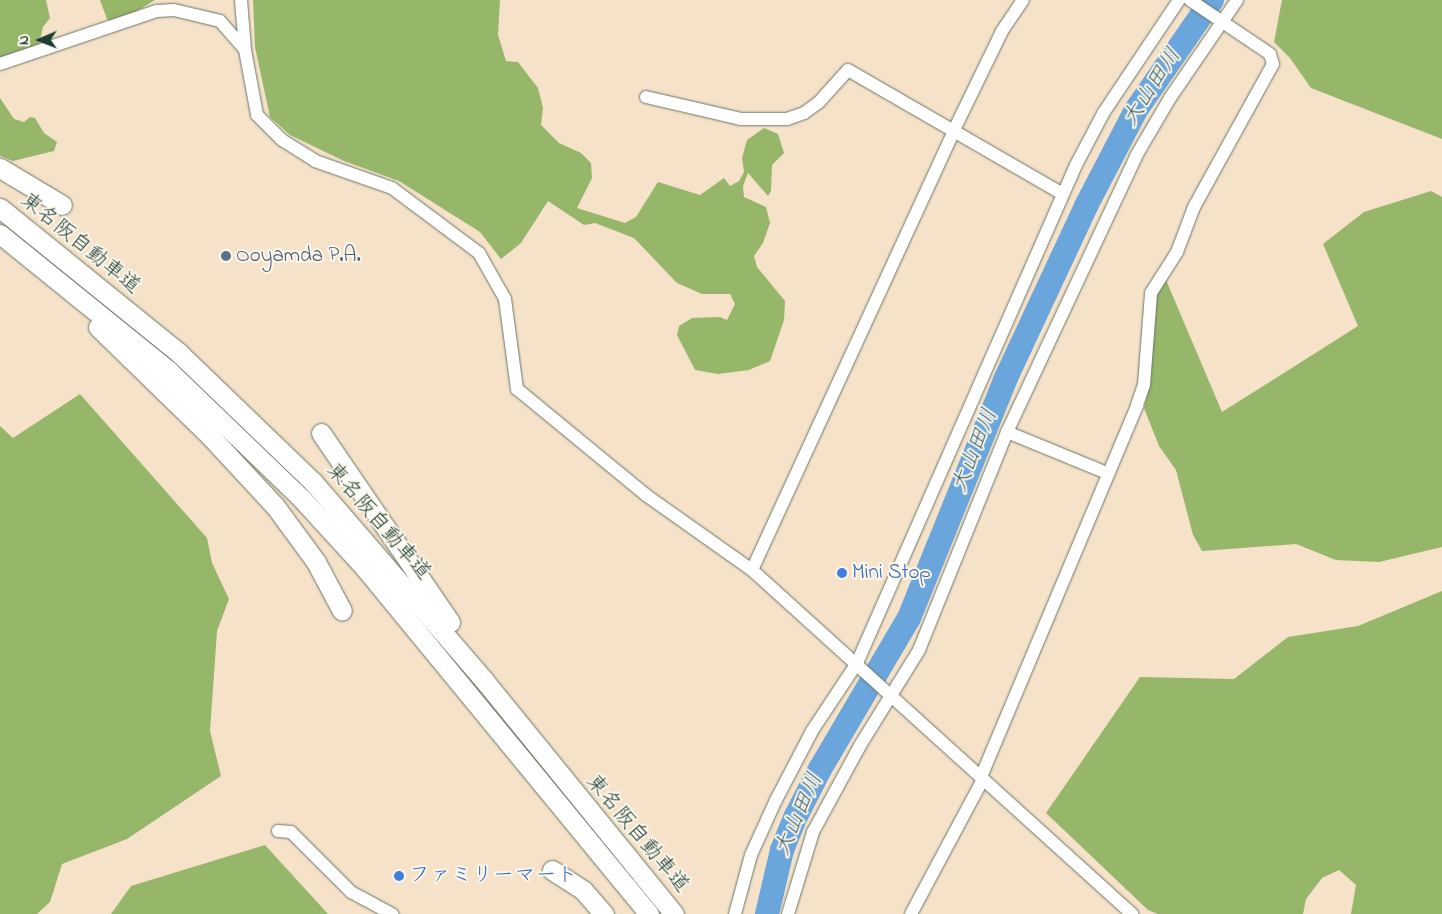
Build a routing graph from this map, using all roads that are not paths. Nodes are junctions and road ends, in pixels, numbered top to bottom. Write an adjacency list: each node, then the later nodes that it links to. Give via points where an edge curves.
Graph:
1 (241, 0): 7 (street)
2 (1023, 0): 10 (street, via 1002,31)
3 (1179, 0): 12 (street, via 1104,112)
4 (1190, 0): 6 (street)
5 (1237, 0): 6 (street)
6 (1223, 22): 17 (street, via 1150,128); 19 (street, via 1270,54 1273,64 1194,207 1177,252 1151,293 1144,385)
7 (244, 50): 8 (street, via 220,21 174,10 157,11); 20 (street, via 258,115 282,140 315,161 392,188 478,253 505,299 517,389 646,495)
8 (0, 64)
9 (646, 97): 10 (street, via 741,119 787,118 804,113 819,102 848,70)
10 (953, 132): 12 (street); 20 (street)
11 (0, 168): 13 (highway)
12 (1063, 194): 22 (street)
13 (62, 205)
14 (0, 208): 23 (highway, 東名阪自動車道, via 180,354 240,410 313,482)
15 (0, 234): 16 (highway, 東名阪自動車道)
16 (22, 251): 21 (highway, via 211,437 275,506 316,562); 30 (highway, 東名阪自動車道, via 168,370 301,498 364,567)
17 (1007, 432): 19 (street); 24 (street, via 940,604 919,650)
18 (321, 433): 23 (highway, via 470,648)
19 (1107, 473): 25 (street)
20 (752, 570): 22 (street)
21 (342, 611)
22 (858, 665): 24 (street); 32 (street, via 812,731 776,800 751,855)
23 (483, 679): 31 (highway, 東名阪自動車道)
24 (890, 693): 25 (street); 33 (street, via 814,832)
25 (982, 778): 34 (street); 35 (street)
26 (278, 831): 28 (street, via 291,832 351,892)
27 (552, 870): 29 (highway, via 583,890)
28 (392, 914)
29 (604, 914)
30 (648, 914)
31 (674, 914)
32 (735, 914)
33 (788, 914)
34 (911, 914)
35 (1132, 914)

